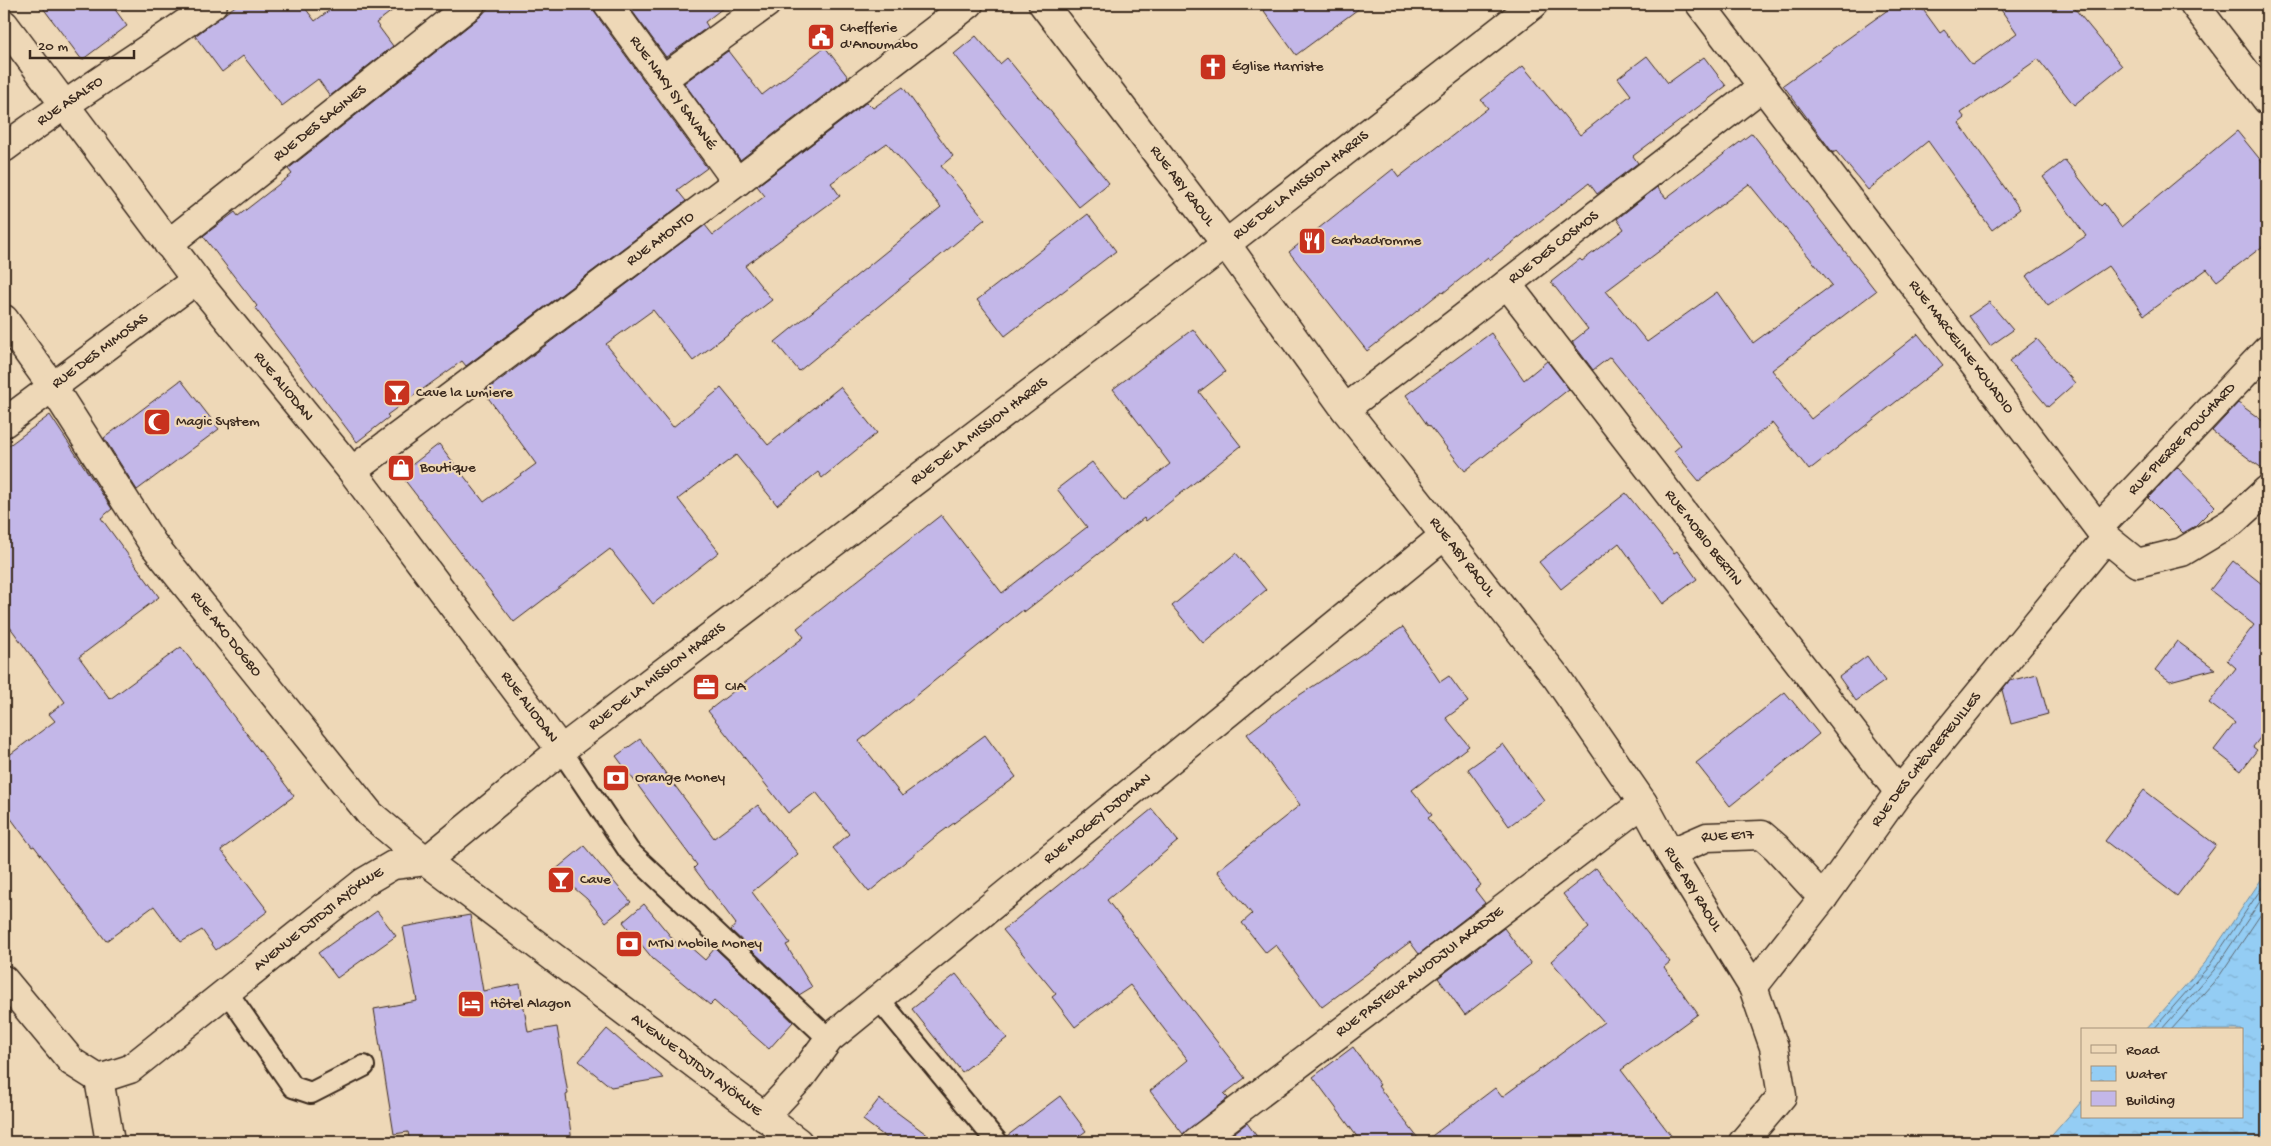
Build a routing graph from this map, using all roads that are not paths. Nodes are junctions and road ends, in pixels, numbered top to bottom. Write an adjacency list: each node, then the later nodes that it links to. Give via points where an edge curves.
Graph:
1 (213, 4): 14 (street, RUE ASALFO)
2 (470, 4): 17 (street, RUE DES SAGINES)
3 (608, 4): 11 (street, RUE NAKY SY SAVANÉ)
4 (766, 4): 11 (street)
5 (969, 4): 16 (street, RUE AHONTO)
6 (1043, 4): 18 (street, RUE ABY RAOUL)
7 (1534, 4): 18 (street, RUE DE LA MISSION HARRIS)
8 (1700, 4): 12 (street, RUE MARCELINE KOUADIO)
9 (2194, 4): 13 (street)
10 (4, 24): 14 (street, RUE ALIODAN)
11 (663, 79): 16 (street, RUE NAKY SY SAVANÉ)
12 (1763, 86): 20 (street, RUE DES COSMOS); 28 (street, RUE MARCELINE KOUADIO)
13 (2267, 100)
14 (64, 104): 15 (street, RUE ASALFO); 17 (street, RUE ALIODAN)
15 (4, 148)
16 (737, 182): 26 (street, RUE AHONTO)
17 (168, 244): 19 (street, RUE ALIODAN)
18 (1226, 244): 24 (street, RUE ABY RAOUL); 30 (street, RUE DE LA MISSION HARRIS)
19 (196, 280): 23 (street, RUE DES MIMOSAS); 26 (street, RUE ALIODAN)
20 (1507, 284): 24 (street, RUE DES COSMOS); 31 (street, RUE MOBIO BERTIN)
21 (4, 319): 23 (street, RUE AKO DOGBO)
22 (2267, 350): 28 (street, RUE PIERRE POUCHARD)
23 (52, 386): 25 (street, RUE DES MIMOSAS); 34 (street, RUE AKO DOGBO, via 153,544 370,814)
24 (1345, 409): 29 (street, RUE ABY RAOUL)
25 (4, 423)
26 (352, 472): 30 (street, RUE ALIODAN)
27 (2267, 490): 28 (street, RUE MARCELINE KOUADIO, via 2232,522 2182,552 2137,563)
28 (2103, 532): 31 (street, RUE DES CHÈVREFEUILLES)
29 (1445, 535): 32 (street, RUE ABY RAOUL, via 1557,678); 39 (street, RUE MOGEY DJOMAN)
30 (561, 750): 34 (street, RUE DE LA MISSION HARRIS); 40 (lane, via 629,851)
31 (1899, 792): 35 (street, RUE DES CHÈVREFEUILLES)
32 (1644, 804): 33 (street, RUE ABY RAOUL); 47 (street, RUE PASTEUR AWODJUI AKADJE)
33 (1670, 853): 35 (street, RUE E17, via 1707,837 1762,835); 37 (street, RUE ABY RAOUL)
34 (426, 861): 38 (street, AVENUE DJIDJI AYÖKWE, via 393,865 364,882); 43 (street, AVENUE DJIDJI AYÖKWE)
35 (1823, 898): 37 (street, RUE DES CHÈVREFEUILLES)
36 (4, 980): 42 (street, via 72,1062)
37 (1753, 987): 48 (street, RUE ABY RAOUL, via 1774,1047 1782,1096)
38 (227, 992): 41 (lane, via 293,1087 311,1093); 42 (street, AVENUE DJIDJI AYÖKWE, via 130,1069)
39 (878, 998): 40 (street, RUE MOGEY DJOMAN); 46 (lane)
40 (829, 1039): 43 (street, RUE MOGEY DJOMAN, via 801,1077)
41 (364, 1066)
42 (99, 1079): 44 (street)
43 (764, 1117): 45 (street, AVENUE DJIDJI AYÖKWE)
44 (110, 1142)
45 (798, 1142)
46 (997, 1142)
47 (1196, 1142)
48 (1743, 1142)

